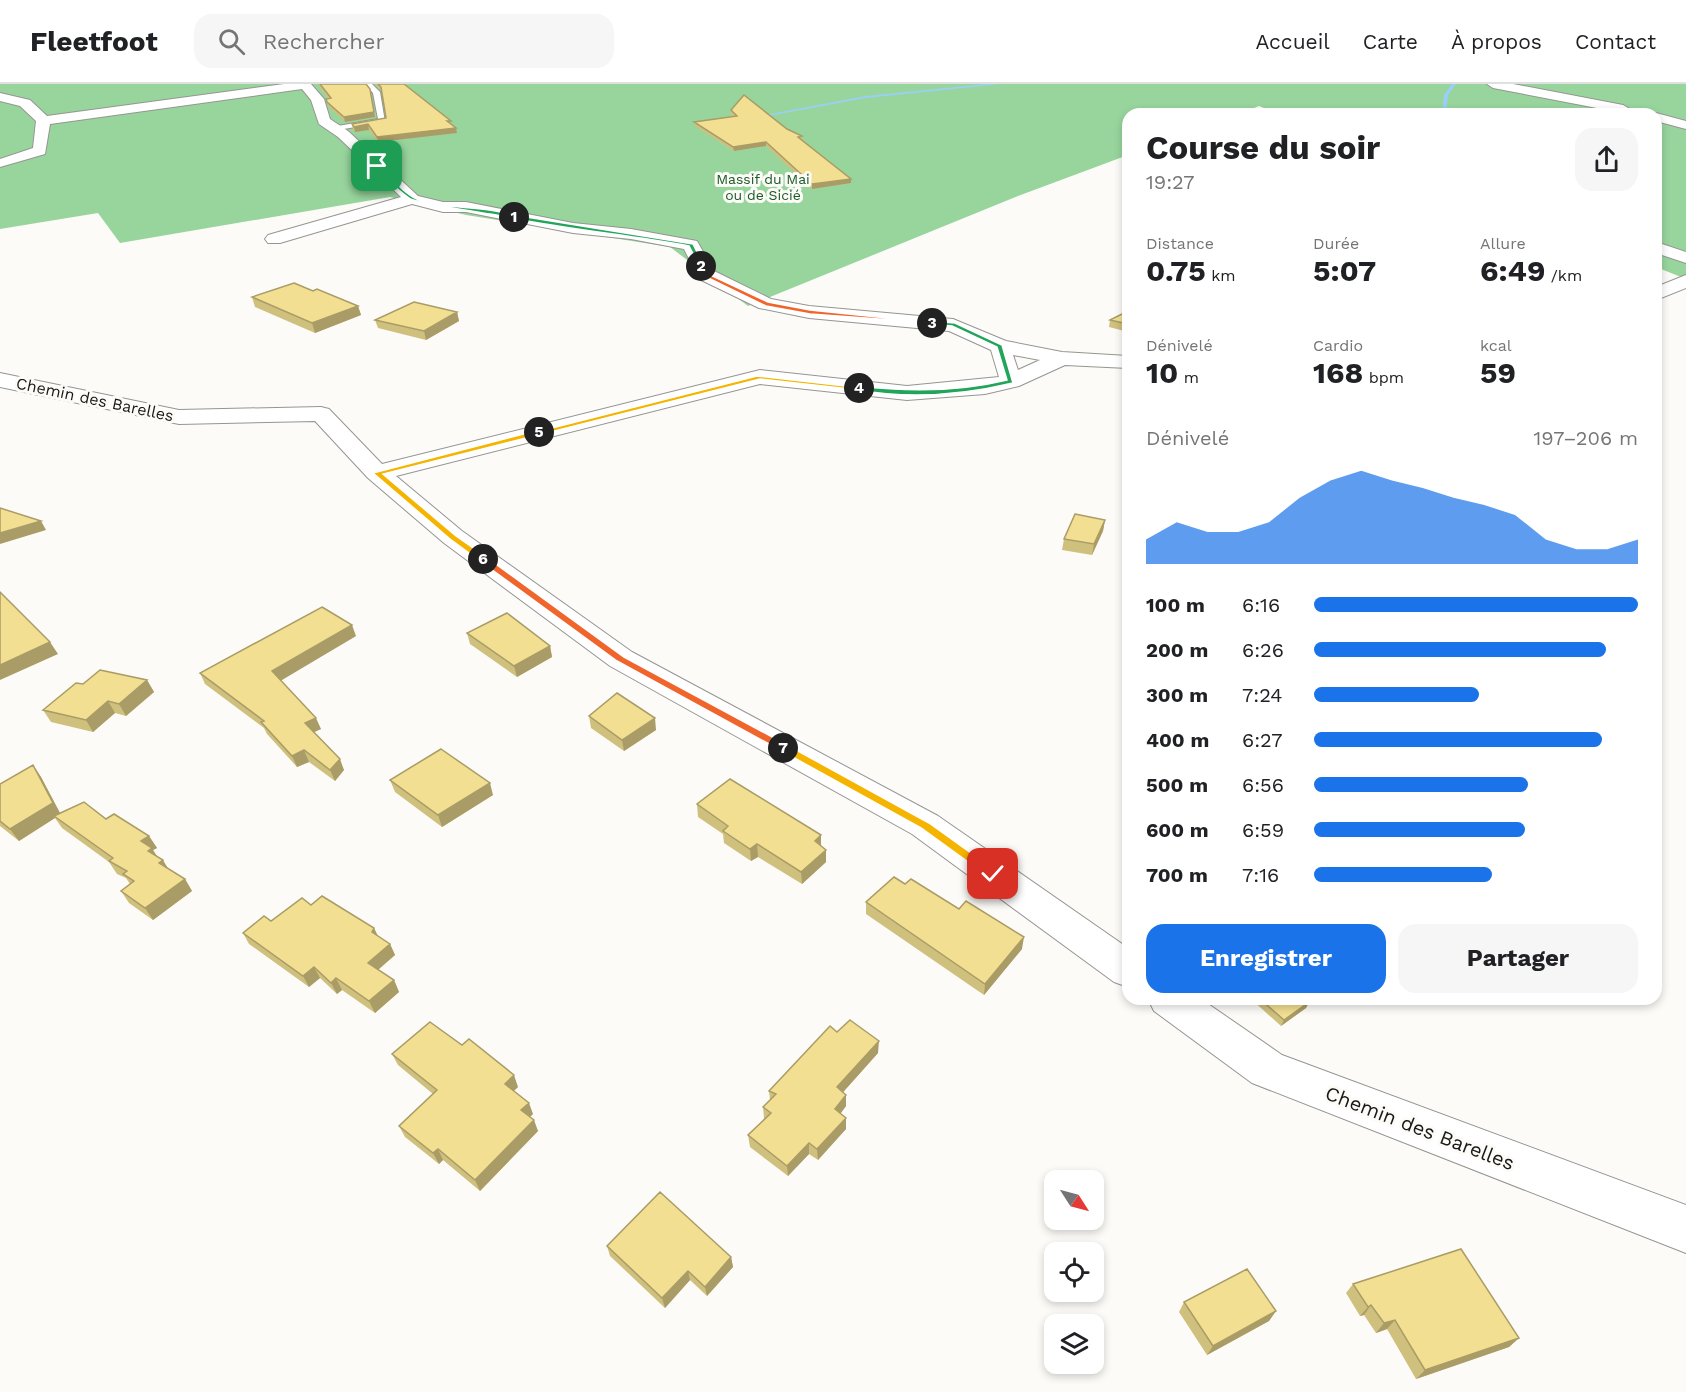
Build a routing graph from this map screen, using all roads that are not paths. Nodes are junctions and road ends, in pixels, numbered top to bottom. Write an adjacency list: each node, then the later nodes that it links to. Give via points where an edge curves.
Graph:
1 (304, 84): 9 (street); 11 (street, via 317,99 324,122)
2 (368, 84): 11 (lane, via 376,92 382,120)
3 (1492, 84): 6 (street)
4 (1616, 95): 7 (street, via 1614,103)
5 (0, 97): 9 (street, via 29,102)
6 (1618, 108)
7 (1624, 108)
8 (1662, 119): 10 (street)
9 (44, 121): 12 (street, via 40,151)
10 (1686, 125)
11 (334, 129): 13 (street)
12 (2, 163)
13 (412, 199): 14 (street); 19 (street, via 691,245 706,275 766,304 810,312 953,325)
14 (274, 239)
15 (1662, 249): 16 (street)
16 (1686, 258)
17 (1686, 281): 18 (street)
18 (1662, 291)
19 (1000, 346): 20 (street); 23 (street)
20 (1062, 358): 21 (street); 23 (street)
21 (1122, 362)
22 (0, 380): 24 (street, Chemin des Barelles, via 179,417 321,414)
23 (1011, 381): 24 (street, via 908,393 760,377)
24 (377, 473): 25 (street, Chemin des Barelles, via 453,537 621,659 925,825)
25 (1122, 966)
26 (1177, 1005): 27 (street, Chemin des Barelles, via 1267,1069)
27 (1686, 1229)

